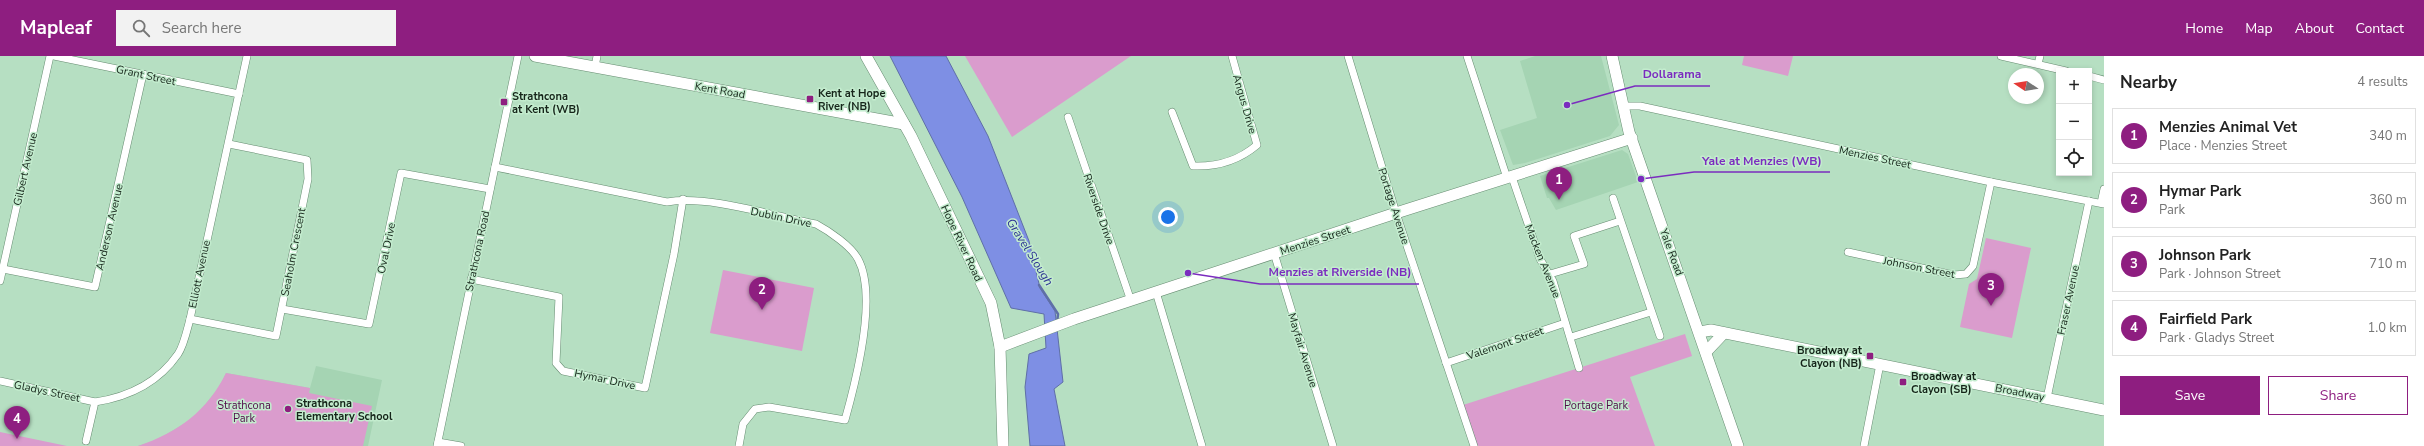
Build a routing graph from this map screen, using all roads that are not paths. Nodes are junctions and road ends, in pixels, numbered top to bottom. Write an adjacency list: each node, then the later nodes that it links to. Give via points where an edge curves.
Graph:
1 (50, 56): 39 (street, Gilbert Avenue)
2 (54, 56): 16 (street, Grant Street)
3 (247, 56): 19 (street, Elliott Avenue)
4 (518, 56): 26 (street, Strathcona Road)
5 (535, 56): 13 (street, Kent Road)
6 (866, 56): 23 (street, Hope River Road)
7 (1232, 56): 21 (street, Angus Drive, via 1257,145 1244,155 1212,167 1193,166)
8 (1348, 56): 35 (street, Portage Avenue)
9 (1467, 56): 27 (street, Macken Avenue)
10 (1612, 56): 20 (street, Yale Road)
11 (2001, 56): 14 (street)
12 (2040, 56): 14 (street)
13 (596, 61): 23 (street, Kent Road)
14 (2038, 64): 15 (street)
15 (2056, 68)
16 (143, 74): 19 (street, Grant Street); 39 (street, Anderson Avenue, via 95,287)
17 (2092, 77): 18 (street)
18 (2104, 80)
19 (239, 94): 25 (street, Elliott Avenue)
20 (1623, 106): 24 (street, Yale Road); 28 (street, Menzies Street, via 1640,106)
21 (1172, 112)
22 (1068, 117): 44 (street, Riverside Drive)
23 (904, 124): 53 (street, Hope River Road, via 991,303)
24 (1632, 138): 27 (street, Menzies Street); 49 (street, Yale Road)
25 (229, 144): 45 (street, Seaholm Crescent, via 307,160 308,179); 47 (street, Elliott Avenue)
26 (495, 167): 29 (street, Strathcona Road); 32 (street, Dublin Drive, via 667,202)
27 (1509, 177): 35 (street, Menzies Street); 40 (street, Macken Avenue, via 1540,259)
28 (1991, 182): 33 (street, Menzies Street); 37 (street, Johnson Street, via 1973,266 1966,274 1954,275)
29 (490, 189): 41 (street, Strathcona Road); 45 (street, Oval Drive, via 402,173 369,324)
30 (2104, 189): 34 (street)
31 (1613, 198): 36 (street)
32 (683, 199): 41 (street, Hymar Drive, via 674,254 645,388 562,371 556,363 559,297); 65 (street, Dublin Drive, via 703,200 816,224 830,231 858,259 866,291 864,335 845,420 769,407 755,409 743,424)
33 (2089, 201): 34 (street, Menzies Street); 59 (street, Fraser Avenue)
34 (2102, 204)
35 (1396, 213): 38 (street, Menzies Street); 55 (street, Portage Avenue)
36 (1620, 221): 40 (street, via 1574,236 1584,264); 46 (street)
37 (1848, 252)
38 (1274, 253): 43 (street, Menzies Street); 68 (street, Mayfair Avenue)
39 (3, 269): 42 (street, Gilbert Avenue)
40 (1550, 274): 48 (street, Macken Avenue)
41 (472, 279): 63 (street, Strathcona Road)
42 (0, 281)
43 (1156, 292): 44 (street, Menzies Street); 67 (street)
44 (1131, 301): 53 (street, Menzies Street)
45 (282, 309): 47 (street, Seaholm Crescent, via 276,336)
46 (1651, 312): 51 (street); 52 (street)
47 (190, 319): 60 (street, Elliott Avenue, via 178,353 161,374 139,390)
48 (1565, 323): 52 (street, Macken Avenue); 55 (street, Valemont Street)
49 (1700, 332): 50 (street, Broadway, via 1711,330); 54 (street, Yale Road)
50 (1724, 333): 54 (street); 56 (street, Broadway)
51 (1660, 336)
52 (1571, 337): 57 (street, Macken Avenue)
53 (1000, 347): 66 (street, Hope River Road)
54 (1707, 351): 70 (street, Yale Road)
55 (1446, 363): 69 (street, Portage Avenue)
56 (1880, 364): 59 (street, Broadway); 71 (street)
57 (1579, 368)
58 (0, 381): 60 (street, Gladys Street)
59 (2047, 398): 61 (street, Broadway)
60 (95, 402): 62 (street)
61 (2104, 410)
62 (86, 441)
63 (437, 444): 64 (street)
64 (461, 446)
65 (739, 446)
66 (1003, 446)
67 (1202, 446)
68 (1333, 446)
69 (1474, 446)
70 (1738, 446)
71 (1864, 446)

